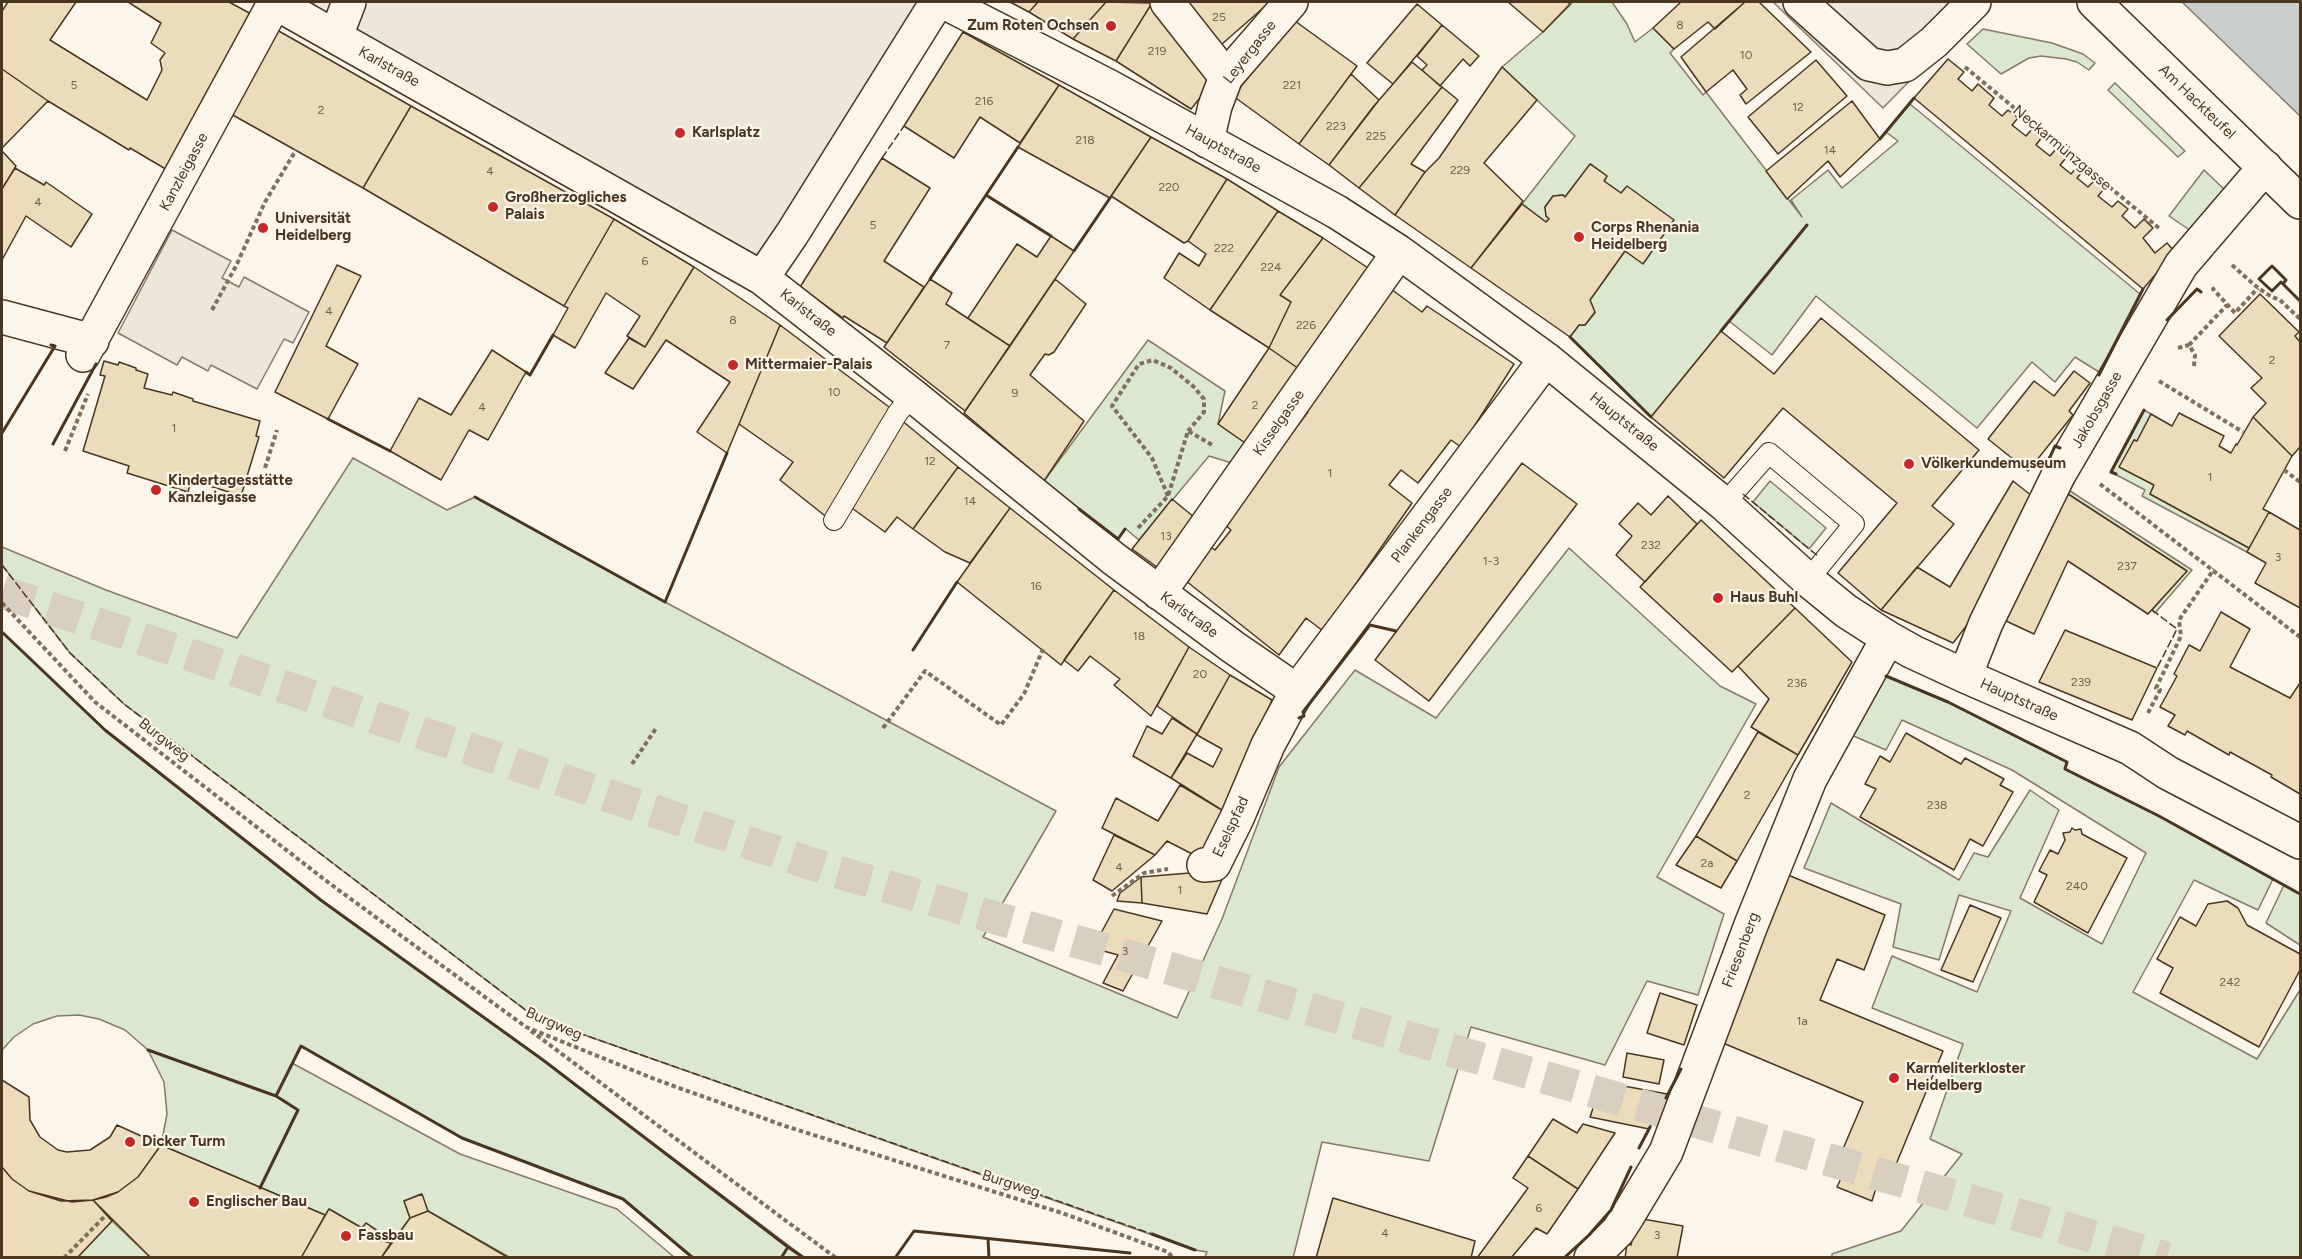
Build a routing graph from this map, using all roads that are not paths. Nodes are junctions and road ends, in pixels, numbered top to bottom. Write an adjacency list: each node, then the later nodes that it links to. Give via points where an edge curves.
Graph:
1 (275, 2): 10 (street, Karlstraße); 17 (street, Kanzleigasse, via 88,348)
2 (349, 2): 10 (street)
3 (937, 2): 16 (street)
4 (944, 2): 12 (street, Hauptstraße)
5 (1167, 2): 11 (street)
6 (1291, 2): 11 (street, Leyergasse)
7 (1800, 2): 8 (street, via 1869,64 1887,68 1905,65)
8 (1974, 2)
9 (2094, 2): 13 (street, Am Hackteufel)
10 (336, 36): 16 (street, Karlstraße)
11 (1226, 77): 12 (street, Leyergasse)
12 (1207, 141): 15 (street, Hauptstraße, via 1337,212)
13 (2265, 167): 14 (street, Am Hackteufel); 25 (street, Jakobsgasse, via 2181,265 2068,460 1986,623)
14 (2301, 202)
15 (1399, 252): 18 (street, Hauptstraße); 23 (street, Kisselgasse)
16 (762, 278): 19 (street, Karlstraße)
17 (2, 317)
18 (1546, 359): 20 (street, Hauptstraße); 26 (street, Plankengasse)
19 (912, 395): 21 (lane); 23 (street, Karlstraße)
20 (1724, 504): 22 (street, Hauptstraße); 22 (lane, via 1770,453 1854,524)
21 (834, 520)
22 (1808, 580): 24 (street, Hauptstraße)
23 (1159, 593): 26 (street, Karlstraße)
24 (1888, 638): 25 (street, Hauptstraße); 29 (street, Friesenberg, via 1810,778 1666,1152 1623,1224)
25 (1965, 676): 27 (street, Hauptstraße, via 2130,748 2168,773)
26 (1297, 691): 28 (street, Eselspfad, via 1214,864)
27 (2301, 842)
28 (1204, 865)
29 (1591, 1257)

